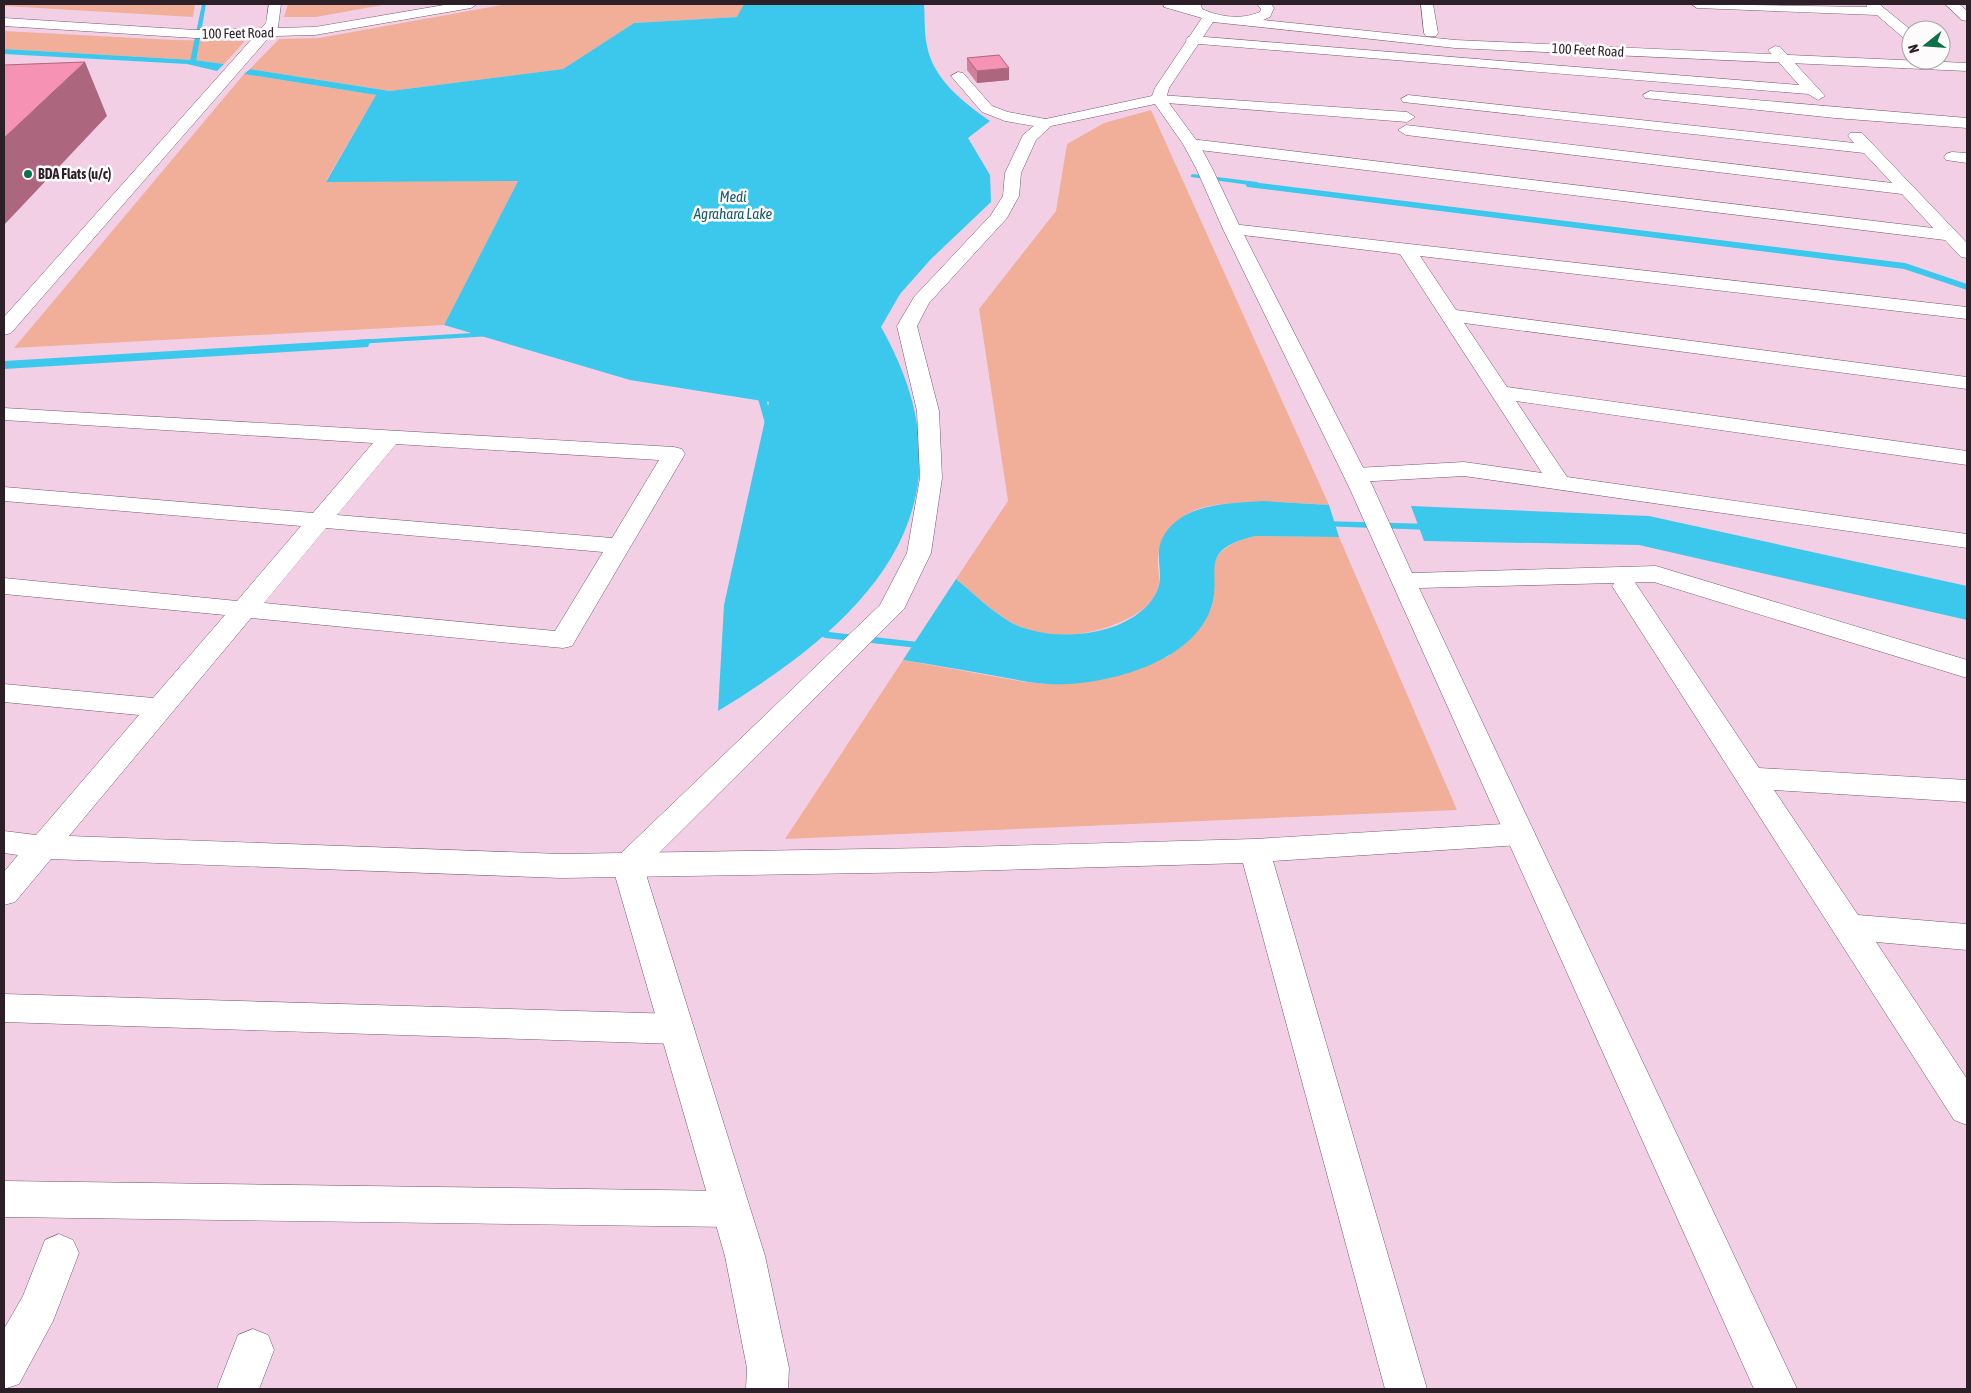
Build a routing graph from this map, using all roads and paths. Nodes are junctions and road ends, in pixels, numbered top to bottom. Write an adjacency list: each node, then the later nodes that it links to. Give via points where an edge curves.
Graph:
1 (275, 4): 15 (street)
2 (428, 4): 15 (street, 100 Feet Road)
3 (471, 4): 15 (street, 100 Feet Road, via 321,30)
4 (1169, 4): 10 (street, 100 Feet Road)
5 (1427, 4): 17 (street)
6 (1697, 4): 8 (street)
7 (1950, 4): 12 (street)
8 (1877, 8): 16 (street)
9 (1262, 10): 10 (street, 100 Feet Road, via 1237,20); 17 (street, 100 Feet Road)
10 (1200, 11): 18 (street, 100 Feet Road); 19 (street)
11 (4, 14): 14 (street, 100 Feet Road)
12 (1967, 17)
13 (4, 22): 14 (street, 100 Feet Road)
14 (172, 28): 15 (street, 100 Feet Road)
15 (270, 28): 50 (street)
16 (1901, 28)
17 (1431, 33): 21 (street, 100 Feet Road)
18 (1408, 39): 20 (street, 100 Feet Road); 22 (street)
19 (1193, 40): 22 (street); 33 (street, via 1162,88)
20 (1501, 46): 21 (street, 100 Feet Road); 26 (street)
21 (1779, 55): 23 (street, 100 Feet Road); 27 (street, 100 Feet Road); 30 (street)
22 (1412, 56): 26 (street); 32 (street)
23 (1901, 57)
24 (1951, 58): 25 (street)
25 (1967, 58)
26 (1506, 64): 29 (street); 34 (street)
27 (1967, 67)
28 (958, 76): 37 (street, via 987,109 1005,116)
29 (1643, 76): 30 (street); 31 (street)
30 (1812, 90): 35 (street)
31 (1650, 95): 35 (street); 39 (street)
32 (1408, 98): 34 (street); 38 (street)
33 (1159, 99): 37 (street); 38 (street); 40 (street)
34 (1516, 110): 39 (street)
35 (1835, 114): 36 (street); 41 (street)
36 (1967, 122)
37 (1046, 123): 75 (street, via 1029,138 1013,173 1011,196 998,218 921,301 908,326 928,411 931,478 919,553 891,609)
38 (1406, 123): 42 (street); 43 (street)
39 (1662, 126): 41 (street)
40 (1191, 144): 42 (street); 44 (street)
41 (1868, 149): 43 (street)
42 (1404, 159): 45 (street)
43 (1907, 190): 45 (street)
44 (1232, 229): 46 (street); 56 (street)
45 (1950, 235): 47 (street)
46 (1406, 249): 48 (street); 49 (street)
47 (1967, 253)
48 (1967, 312)
49 (1449, 315): 51 (street); 52 (street)
50 (4, 329)
51 (1967, 383)
52 (1499, 392): 55 (street); 57 (street)
53 (4, 414): 54 (street)
54 (390, 437): 59 (street); 61 (street, via 674,454)
55 (1967, 458)
56 (1358, 481): 57 (street, via 1464,469); 62 (street)
57 (1560, 484): 60 (street)
58 (4, 494): 59 (street)
59 (319, 521): 61 (street); 65 (street)
60 (1967, 540)
61 (619, 546): 65 (street, via 563,640)
62 (1403, 581): 66 (street, via 1656,574); 71 (street)
63 (4, 586): 65 (street)
64 (1625, 586): 69 (street)
65 (243, 609): 68 (street)
66 (1967, 669)
67 (4, 693): 68 (street)
68 (161, 708): 73 (street)
69 (1751, 778): 70 (street); 77 (street)
70 (1967, 791)
71 (1520, 834): 74 (street); 90 (street)
72 (4, 842): 73 (street)
73 (43, 847): 75 (street, via 561,866); 76 (street)
74 (1255, 851): 75 (street); 89 (street)
75 (628, 865): 80 (street)
76 (4, 893)
77 (1848, 927): 78 (street); 81 (street)
78 (1967, 937)
79 (4, 1008): 80 (street)
80 (677, 1029): 83 (street)
81 (1966, 1104)
82 (4, 1199): 83 (street)
83 (731, 1209): 88 (street, via 745,1256 768,1368)
84 (59, 1253): 86 (street, via 38,1307)
85 (253, 1350): 87 (street)
86 (4, 1369)
87 (238, 1389)
88 (767, 1389)
89 (1406, 1389)
90 (1776, 1389)

